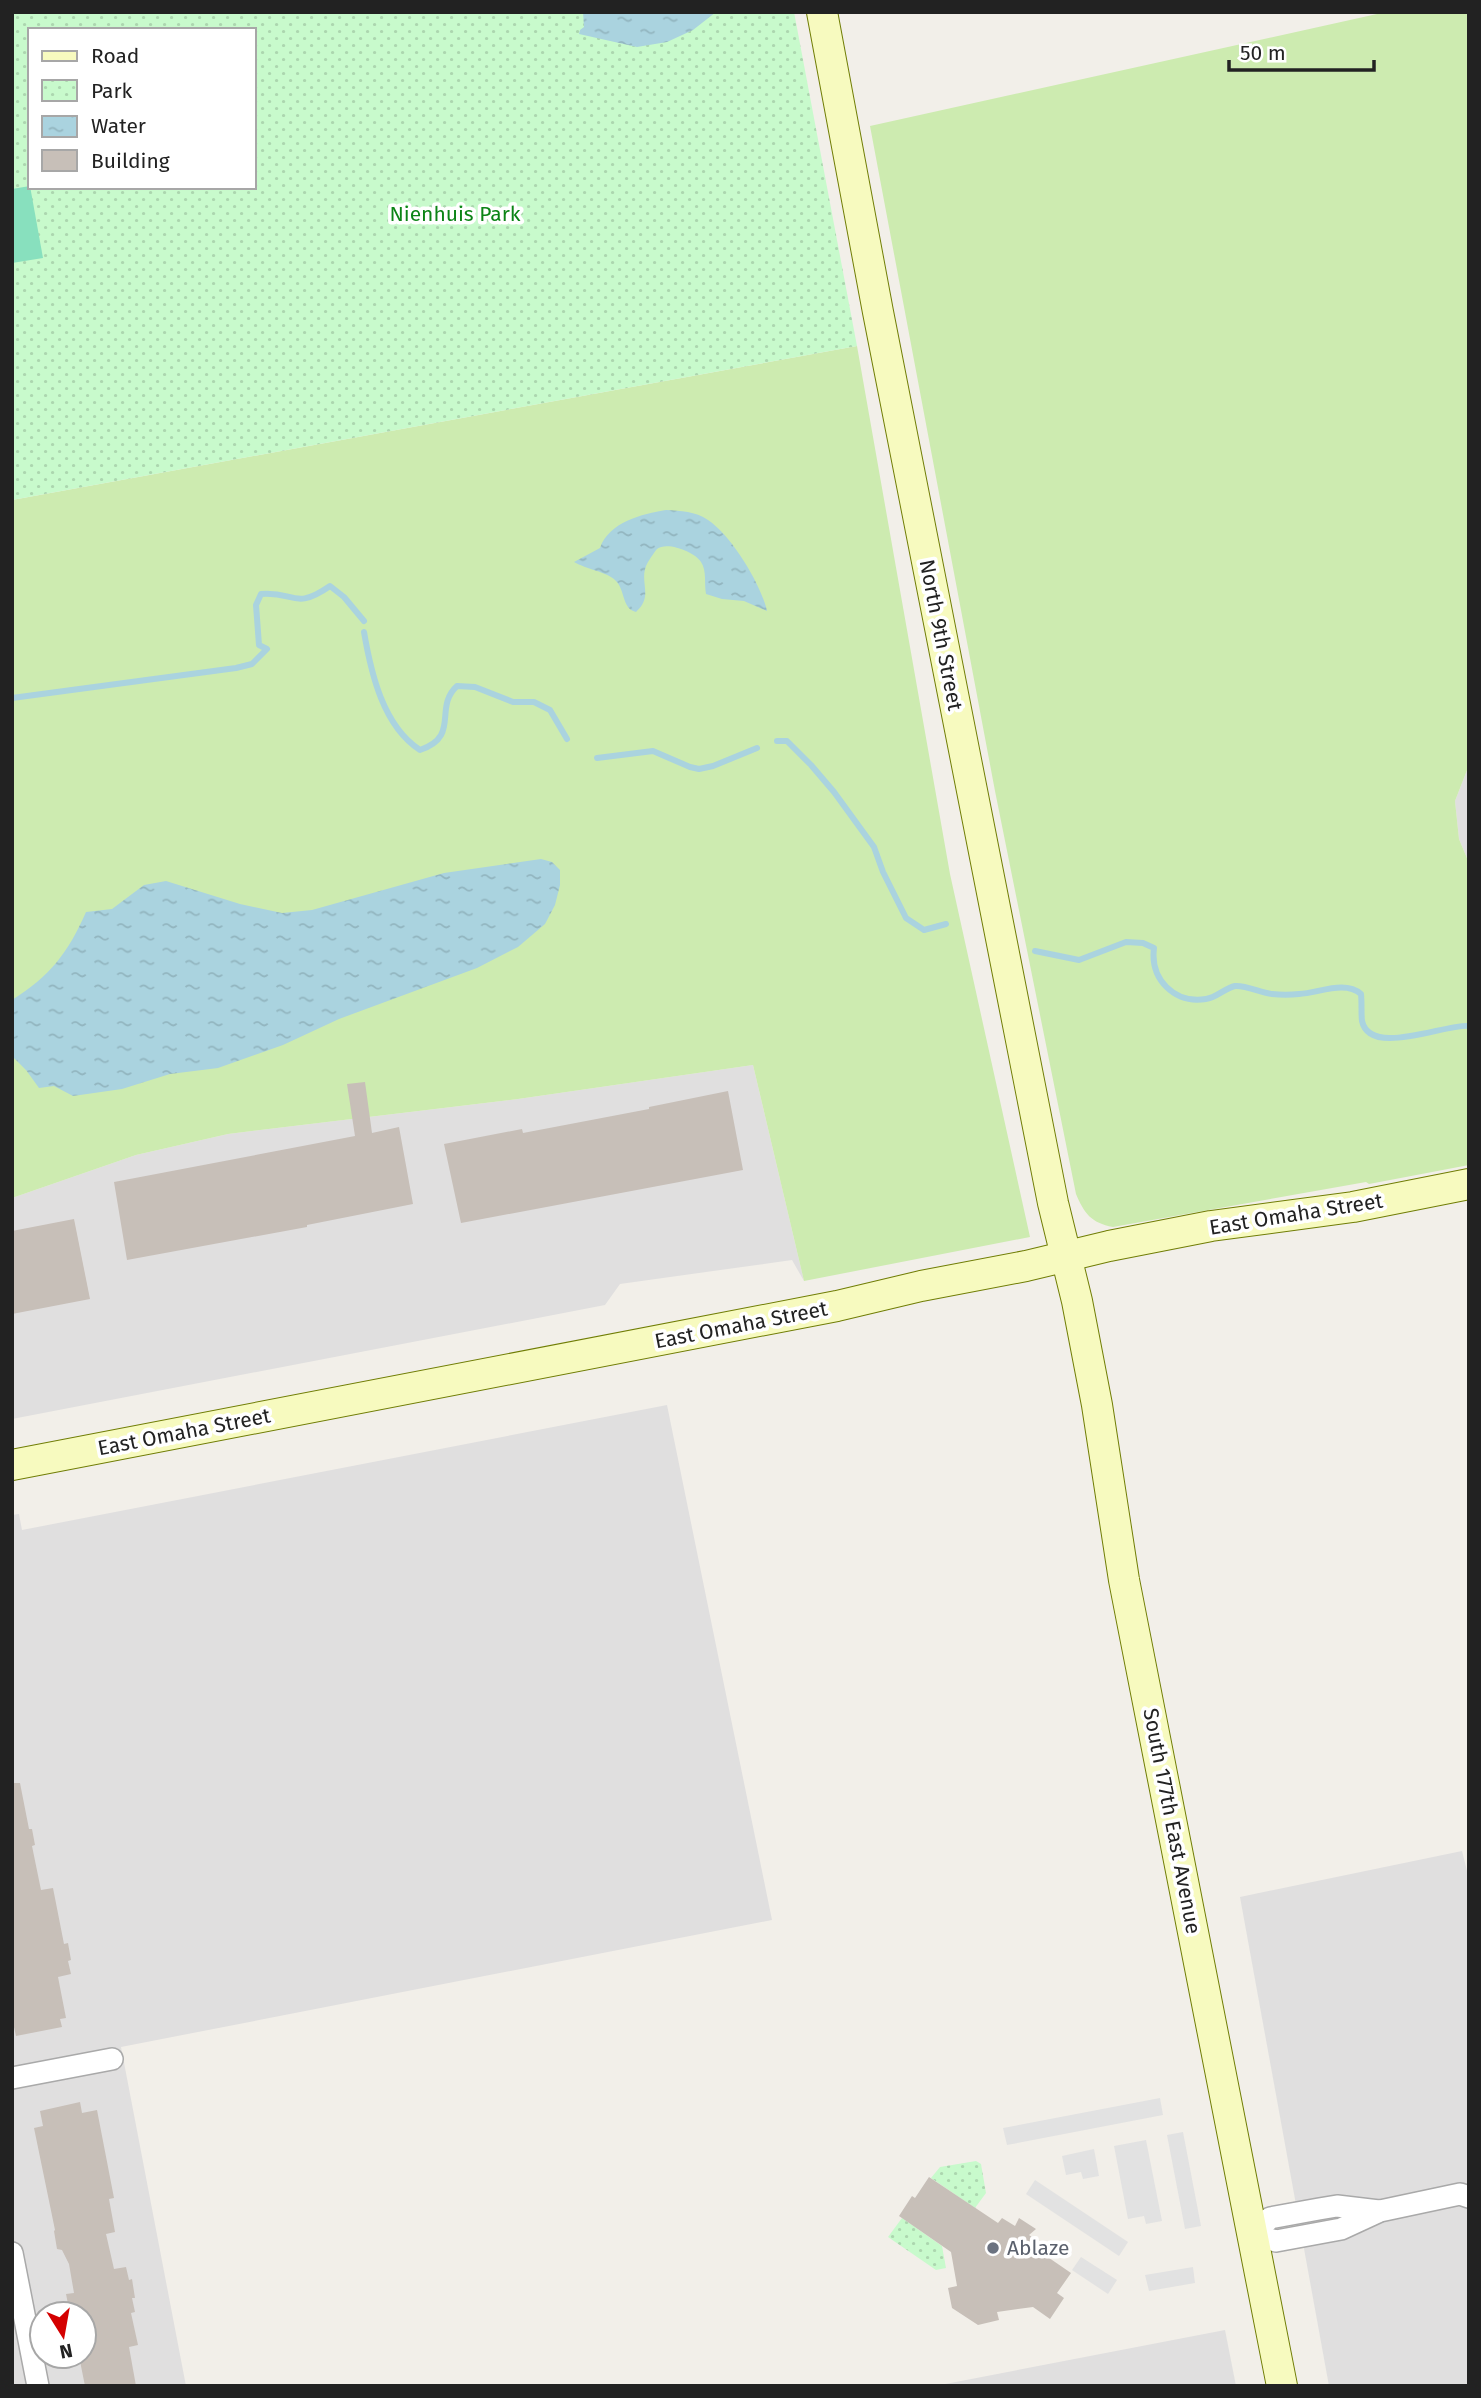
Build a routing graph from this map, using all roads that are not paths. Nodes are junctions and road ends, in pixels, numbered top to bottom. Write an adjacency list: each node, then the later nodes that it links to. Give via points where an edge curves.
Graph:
1 (822, 12): 3 (street, North 9th Street)
2 (1469, 1184): 3 (street, East Omaha Street, via 1353,1207 1211,1226)
3 (1066, 1256): 4 (street, East Omaha Street, via 775,1318); 11 (street, South 177th East Avenue)
4 (12, 1465)
5 (112, 2059): 6 (street)
6 (12, 2078)
7 (1466, 2192): 9 (street)
8 (1319, 2209): 9 (street, via 1337,2206); 10 (street); 11 (street, via 1270,2218)
9 (1380, 2211): 10 (street)
10 (1323, 2232): 11 (street, via 1276,2241)
11 (1252, 2235): 14 (street, South 177th East Avenue)
12 (12, 2253): 13 (street)
13 (38, 2386)
14 (1282, 2386)

